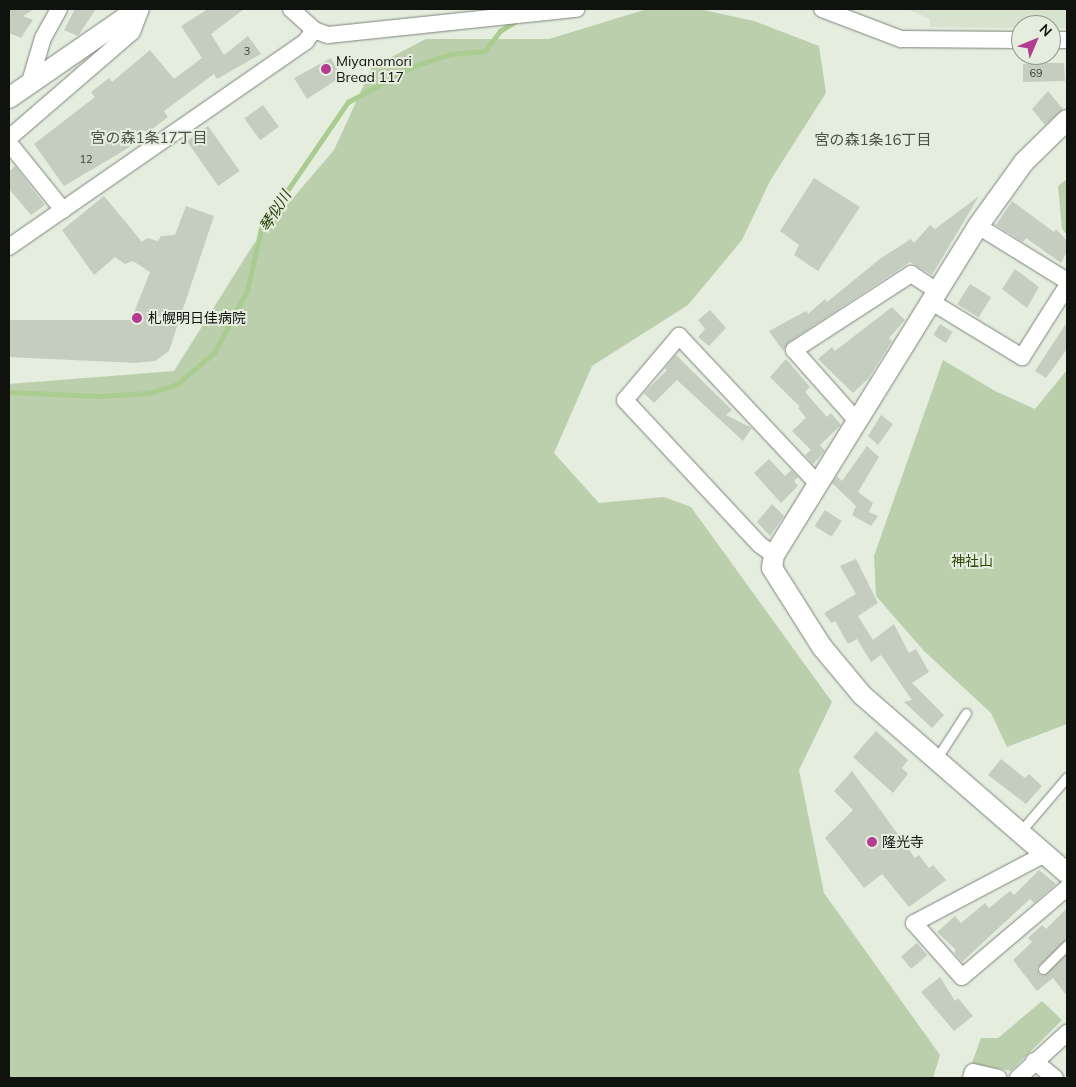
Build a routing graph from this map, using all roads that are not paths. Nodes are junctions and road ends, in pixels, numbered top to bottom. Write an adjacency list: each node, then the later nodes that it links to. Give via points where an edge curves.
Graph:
1 (59, 9): 8 (street, via 43,38)
2 (140, 9): 8 (street); 11 (street, via 132,32)
3 (292, 9): 6 (street)
4 (578, 9): 6 (street, via 328,35)
5 (822, 9): 7 (street, via 901,39)
6 (314, 30): 13 (street, via 306,41)
7 (1011, 40)
8 (29, 84): 9 (street)
9 (9, 98)
10 (1067, 120): 14 (street, via 1024,162)
11 (9, 138)
12 (9, 142): 13 (street)
13 (63, 210): 15 (street)
14 (978, 226): 16 (street); 18 (street)
15 (9, 247)
16 (1067, 281)
17 (1067, 286): 18 (street, via 1022,357)
18 (933, 296): 19 (street); 19 (street, via 911,274 794,350)
19 (857, 421): 20 (street)
20 (818, 484): 21 (street); 21 (street, via 679,336 624,400 760,545)
21 (774, 555): 23 (street, via 772,568 778,582 822,647 862,695)
22 (966, 713): 23 (lane)
23 (935, 760): 25 (street)
24 (1067, 777): 25 (lane)
25 (1020, 832): 26 (street)
26 (1045, 854): 27 (street); 28 (street, via 914,923 962,977)
27 (1067, 873)
28 (1067, 888)
29 (1067, 945): 30 (lane)
30 (1043, 968)
31 (1067, 1033): 32 (street)
32 (1034, 1061): 35 (street); 36 (street)
33 (971, 1078): 34 (street, via 973,1072)
34 (998, 1078)
35 (1018, 1078)
36 (1054, 1078)

